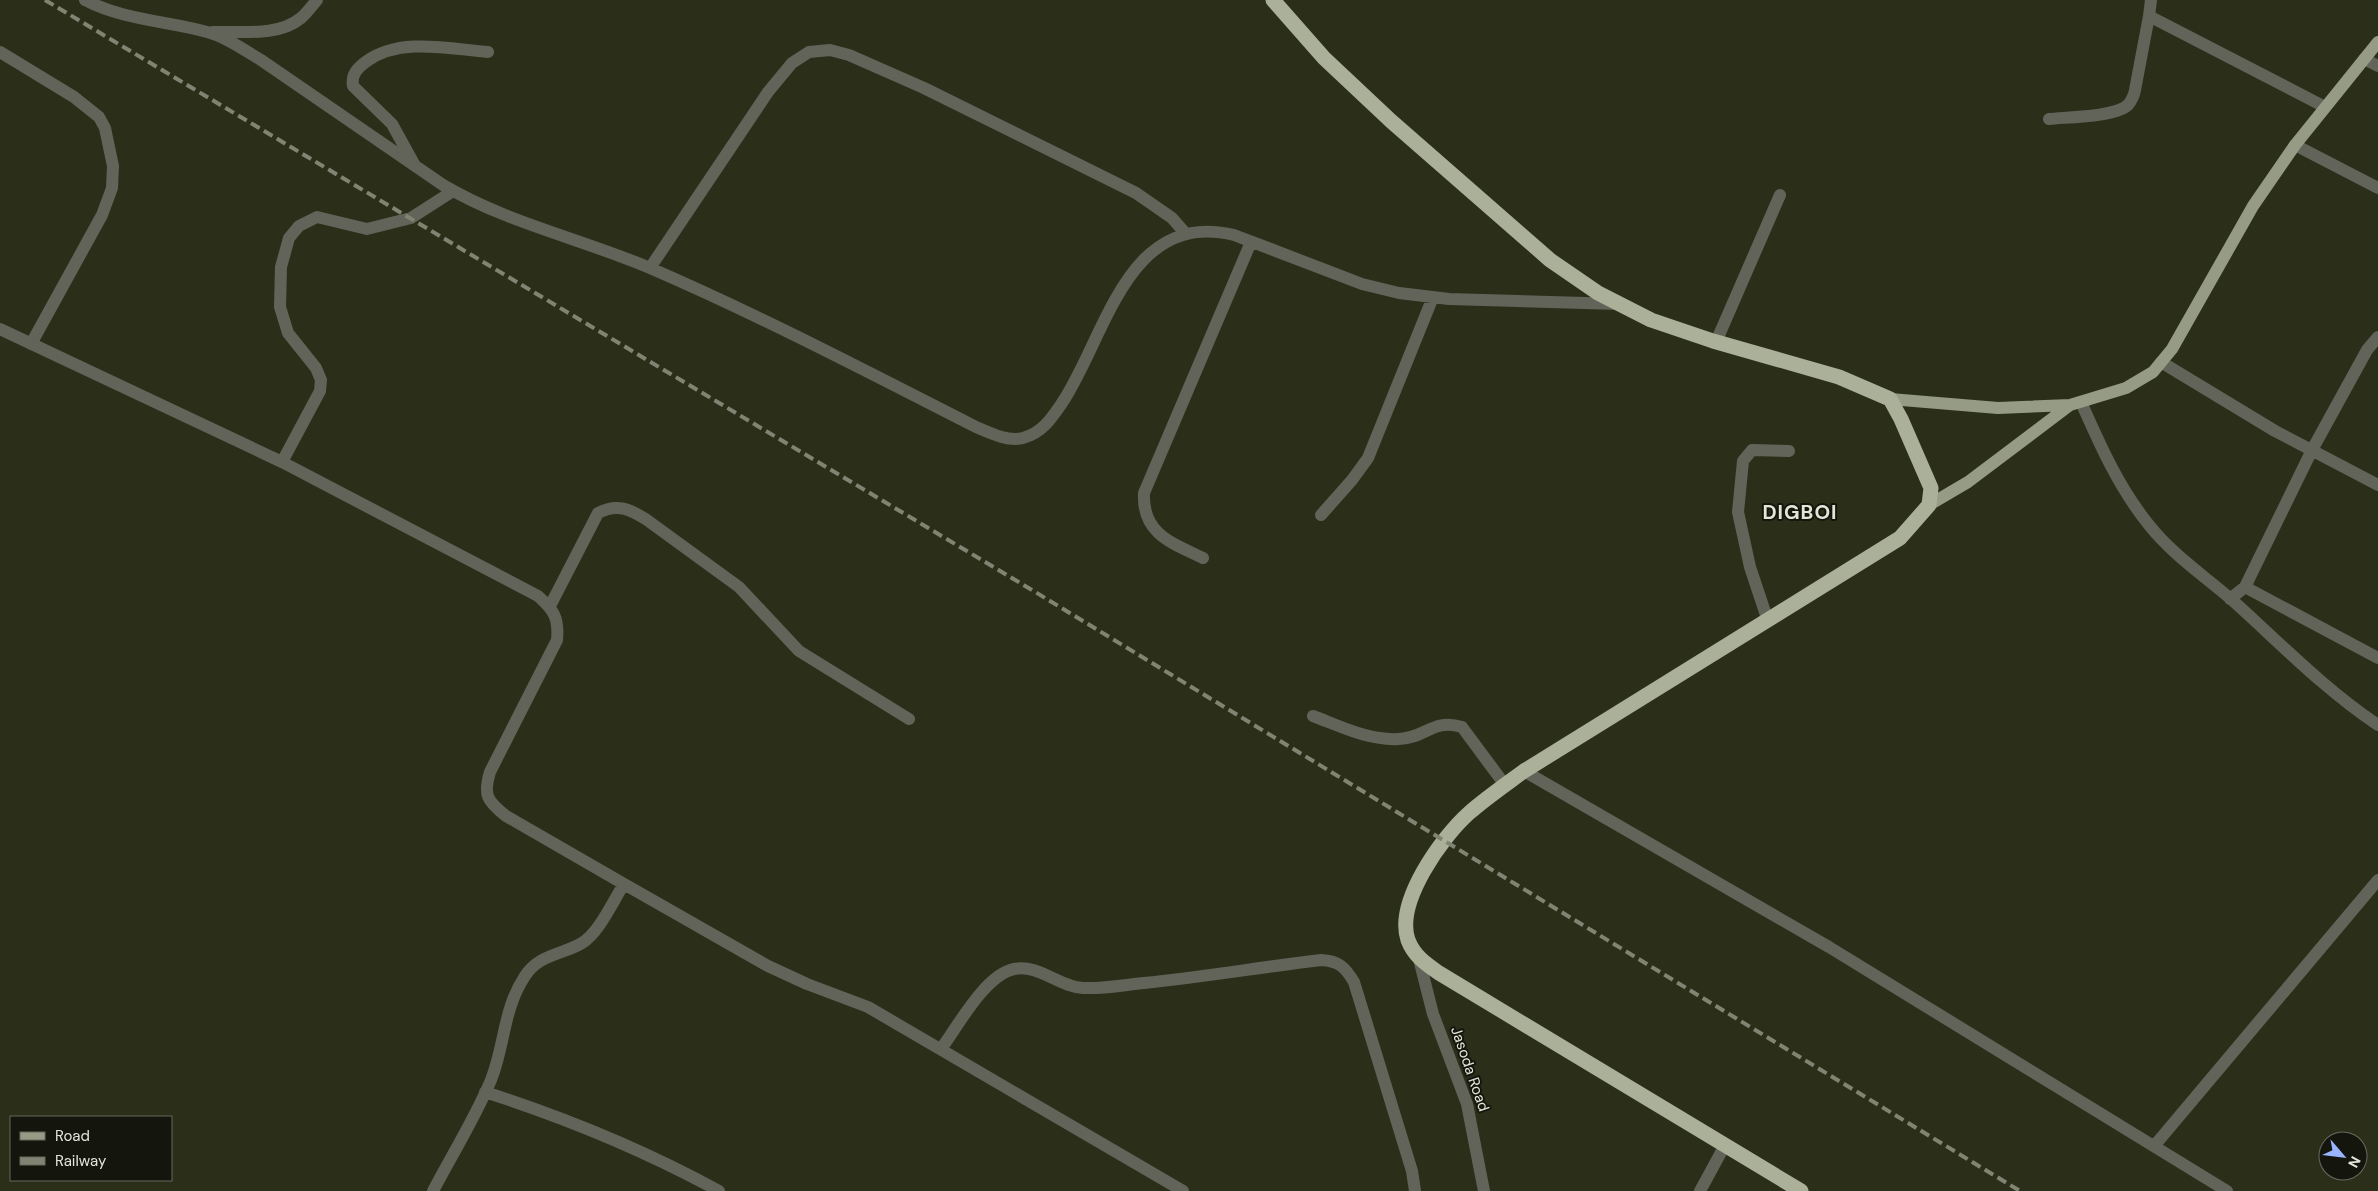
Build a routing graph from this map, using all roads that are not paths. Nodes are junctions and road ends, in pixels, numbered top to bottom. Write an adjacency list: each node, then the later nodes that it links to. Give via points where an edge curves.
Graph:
1 (85, 0): 6 (street, via 122,14)
2 (316, 0): 6 (street, via 302,18 284,28)
3 (1273, 0): 23 (highway, via 1324,58 1492,212 1550,260 1598,293)
4 (2151, 0): 5 (street)
5 (2149, 16): 12 (street); 13 (street, via 2135,90 2127,106 2108,113)
6 (209, 32): 15 (street, via 261,60)
7 (2378, 42): 10 (main road)
8 (0, 52): 27 (street, via 99,117 105,128 113,166 112,188 102,214)
9 (488, 52): 15 (street, via 411,46 392,48 376,55 355,72 353,86 392,124)
10 (2364, 59): 11 (street); 12 (main road)
11 (2378, 66)
12 (2325, 107): 14 (main road)
13 (2049, 119)
14 (2295, 145): 16 (street); 28 (main road, via 2253,206 2190,319)
15 (415, 167): 17 (street)
16 (2378, 188)
17 (453, 191): 21 (street, via 481,205); 33 (street, via 412,218 368,228 317,218 299,226 289,238 281,267 280,307 288,333 316,368 321,380 320,391)
18 (1780, 195): 26 (street)
19 (1186, 234): 20 (street, via 1213,230); 21 (street, via 1160,244 1140,263 1120,290 1063,401 1039,432 1022,438 1002,437 976,427 757,316); 21 (street, via 1172,218 1136,193 924,88 830,50 809,52 792,63 768,92)
20 (1251, 242): 22 (street, via 1362,284 1399,294); 37 (street, via 1144,494 1146,517 1156,530 1166,540)
21 (650, 268)
22 (1433, 298): 23 (street); 36 (street, via 1368,458)
23 (1621, 304): 26 (highway, via 1651,320)
24 (0, 329): 27 (street)
25 (2378, 337): 31 (street, via 2367,350)
26 (1716, 342): 29 (highway, via 1839,376)
27 (31, 344): 33 (street)
28 (2161, 362): 30 (main road, via 2153,372 2126,388); 31 (street)
29 (1890, 399): 30 (main road, via 1998,408); 35 (highway, via 1931,488)
30 (2075, 404): 35 (main road, via 1968,482); 39 (street, via 2129,497 2150,526)
31 (2312, 450): 34 (street); 38 (street)
32 (1789, 451): 41 (street, via 1752,450 1743,461 1738,512 1750,567)
33 (282, 462): 40 (street, via 538,596)
34 (2378, 485)
35 (1929, 505): 41 (highway, via 1900,538)
36 (1321, 515)
37 (1203, 558)
38 (2245, 587): 39 (street); 42 (street)
39 (2230, 599): 45 (street, via 2319,680)
40 (550, 606): 44 (street, via 598,513 609,507 635,512 739,586 799,651); 49 (street, via 558,624 557,640 490,772 487,795 493,806 506,816)
41 (1768, 621): 46 (highway)
42 (2378, 658)
43 (1313, 716): 47 (street, via 1381,738 1401,739 1441,724 1462,727)
44 (909, 719)
45 (2378, 726)
46 (1524, 771): 47 (highway); 54 (street, via 1829,947)
47 (1505, 785): 50 (highway, via 1468,813 1444,840 1419,883 1406,921 1408,940)
48 (2378, 880): 54 (street)
49 (624, 884): 51 (street, via 768,966 868,1007); 52 (street, via 592,935 583,943 534,964 524,976 513,997 503,1027 499,1055)
50 (1419, 959): 53 (highway); 60 (street, Jasoda Road, via 1433,1014 1467,1104)
51 (941, 1049): 55 (street); 59 (street, via 986,987 1014,969 1046,974 1082,988 1321,960 1336,961 1354,982 1412,1171)
52 (485, 1092): 56 (street); 57 (street, via 599,1132)
53 (1724, 1145): 61 (street); 62 (highway)
54 (2155, 1145): 63 (street)
55 (1168, 1187): 58 (street)
56 (433, 1191)
57 (719, 1191)
58 (1183, 1191)
59 (1415, 1191)
60 (1484, 1191)
61 (1700, 1191)
62 (1801, 1191)
63 (2227, 1191)

